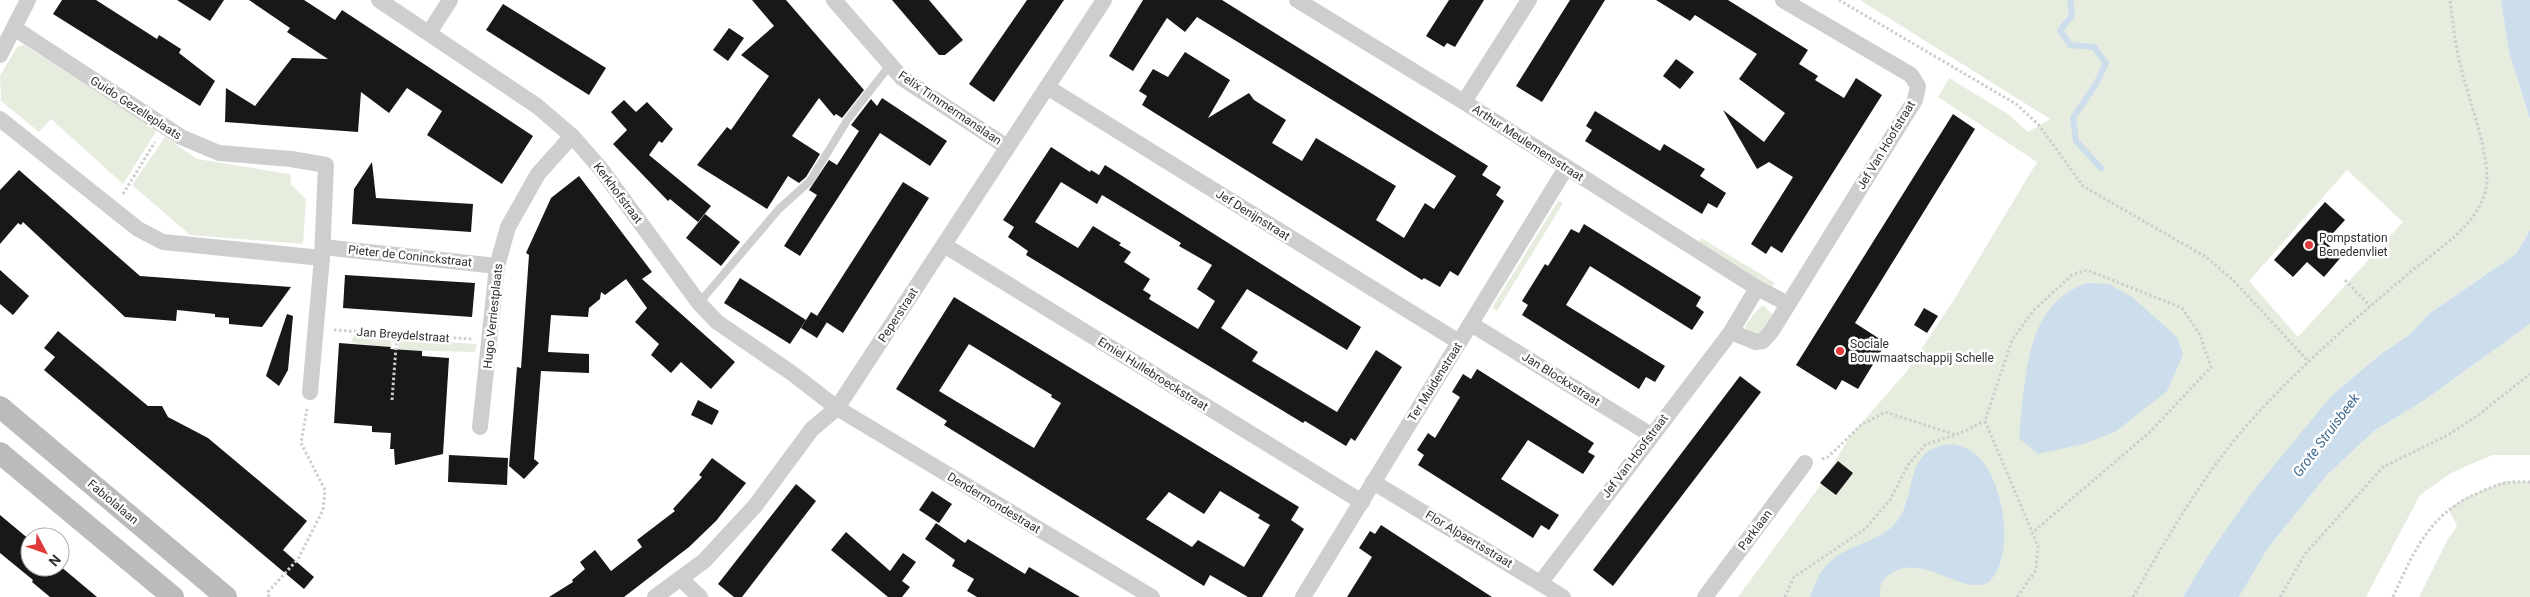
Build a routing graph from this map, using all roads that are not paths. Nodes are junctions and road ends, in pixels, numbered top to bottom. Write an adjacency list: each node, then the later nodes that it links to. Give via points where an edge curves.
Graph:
1 (28, 0): 9 (street)
2 (379, 0): 10 (street, Kerkhofstraat)
3 (450, 0): 10 (street)
4 (834, 0): 12 (street, Felix Timmermanslaan)
5 (1104, 0): 13 (street, Peperstraat)
6 (1297, 0): 14 (street, Arthur Meulemensstraat)
7 (1529, 0): 14 (street)
8 (1784, 0): 24 (street, Jef Van Hoofstraat, via 1911,75 1918,86 1915,100)
9 (14, 28): 11 (street); 20 (street, Guido Gezelleplaats, via 181,137 219,153 326,165)
10 (429, 33): 16 (street, Kerkhofstraat, via 538,106)
11 (0, 55)
12 (890, 65): 17 (street, Felix Timmermanslaan, via 902,78); 23 (lane, via 848,119 810,181 779,209)
13 (1047, 87): 17 (street, Peperstraat); 27 (street, Jef Denijnstraat)
14 (1464, 102): 18 (street, Arthur Meulemensstraat)
15 (0, 119): 20 (street, via 138,229 163,242)
16 (572, 136): 21 (street, Hugo Verriestplaats, via 538,174 508,227); 23 (street, Kerkhofstraat, via 601,169)
17 (1007, 147): 19 (street, Peperstraat)
18 (1566, 168): 22 (street, Arthur Meulemensstraat); 25 (street, Ter Muidenstraat)
19 (944, 246): 30 (street, Peperstraat); 36 (street, Emiel Hullebroeckstraat)
20 (322, 253): 21 (street, Pieter de Coninckstraat); 28 (street, Guido Gezelleplaats)
21 (497, 266): 31 (street, Hugo Verriestplaats)
22 (1758, 288): 24 (street); 26 (street, Jef Van Hoofstraat)
23 (699, 303): 30 (street, Kerkhofstraat, via 717,322)
24 (1788, 304): 26 (street, Jef Van Hoofstraat, via 1763,341 1756,342)
25 (1471, 324): 27 (street, Ter Muidenstraat); 32 (street, Jan Blockxstraat)
26 (1731, 332): 32 (street, Jef Van Hoofstraat)
27 (1459, 342): 35 (street, Ter Muidenstraat)
28 (310, 392)
29 (0, 407): 40 (main road, Fabiolalaan)
30 (837, 408): 37 (street, Peperstraat, via 812,429 755,506 704,561); 43 (street, Dendermondestraat)
31 (480, 427)
32 (1651, 435): 38 (street, Jef Van Hoofstraat)
33 (0, 453): 39 (main road)
34 (1805, 463): 46 (street, Parklaan)
35 (1373, 482): 36 (street, Ter Muidenstraat); 38 (street, Flor Alpaertsstraat)
36 (1362, 502): 44 (street, Ter Muidenstraat)
37 (681, 579): 41 (street, Peperstraat); 42 (street)
38 (1541, 582): 45 (street, Flor Alpaertsstraat)
39 (174, 597)
40 (226, 597)
41 (655, 597)
42 (700, 597)
43 (1152, 597)
44 (1303, 597)
45 (1563, 597)
46 (1705, 597)

